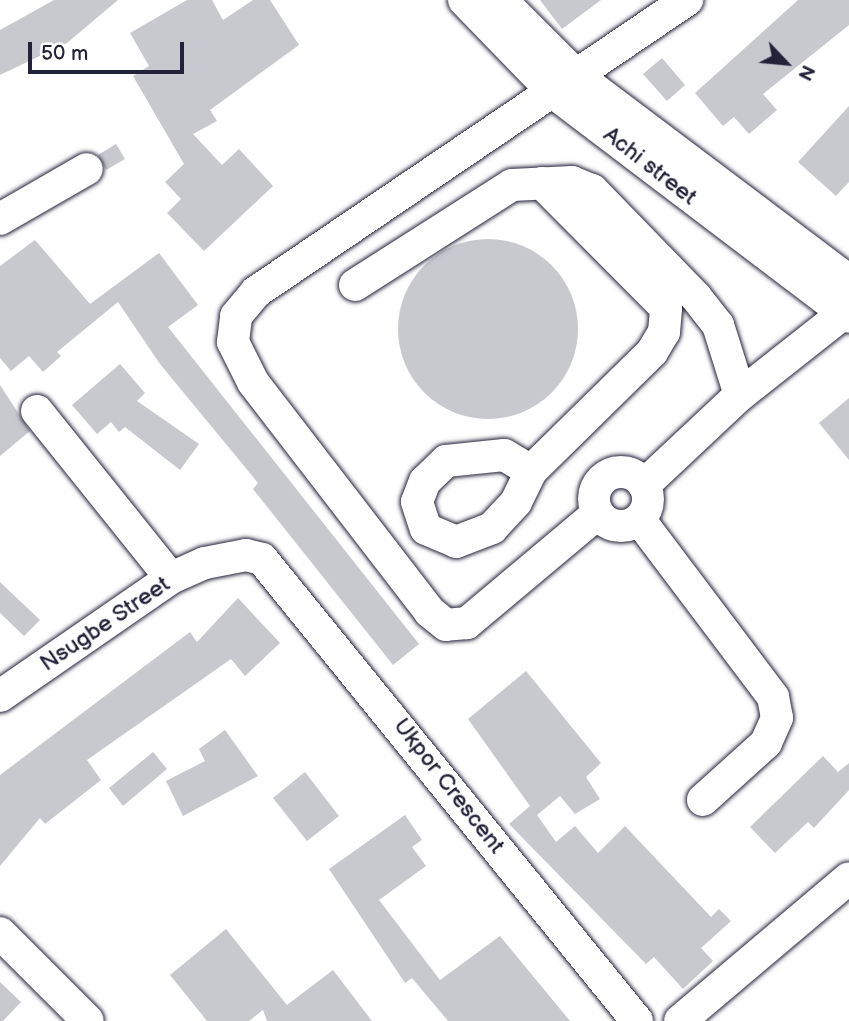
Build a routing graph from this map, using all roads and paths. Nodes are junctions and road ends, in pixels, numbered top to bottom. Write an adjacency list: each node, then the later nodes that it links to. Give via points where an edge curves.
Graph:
1 (464, 0): 4 (street, Achi street)
2 (501, 0): 4 (street, Achi street)
3 (687, 0): 4 (street)
4 (566, 85): 8 (street, Achi street); 10 (street, Achi street); 17 (street, via 256,292 236,316 233,342 253,382 430,612 446,625 467,623)
5 (88, 169): 7 (street)
6 (542, 183): 9 (street, via 512,185); 11 (street, via 572,182 592,190 696,297 718,325); 13 (street, via 666,307 664,331 652,352)
7 (0, 219)
8 (849, 281)
9 (355, 285)
10 (847, 313): 11 (street)
11 (740, 395): 16 (street)
12 (37, 411): 20 (street)
13 (559, 450): 14 (street); 15 (street)
14 (531, 471)
15 (605, 477): 16 (street, via 626,472); 17 (street, via 596,487)
16 (644, 485): 18 (street, via 646,509)
17 (597, 514): 18 (street, via 618,526)
18 (639, 519): 22 (street, via 773,697 777,718 766,743)
19 (256, 556): 20 (street, Nsugbe Street, via 205,563); 26 (street, Ukpor Crescent, via 316,618)
20 (172, 578): 21 (street, Nsugbe Street)
21 (0, 696)
22 (703, 800)
23 (849, 878): 27 (street)
24 (0, 933): 25 (street)
25 (88, 1021)
26 (637, 1021)
27 (680, 1021)

